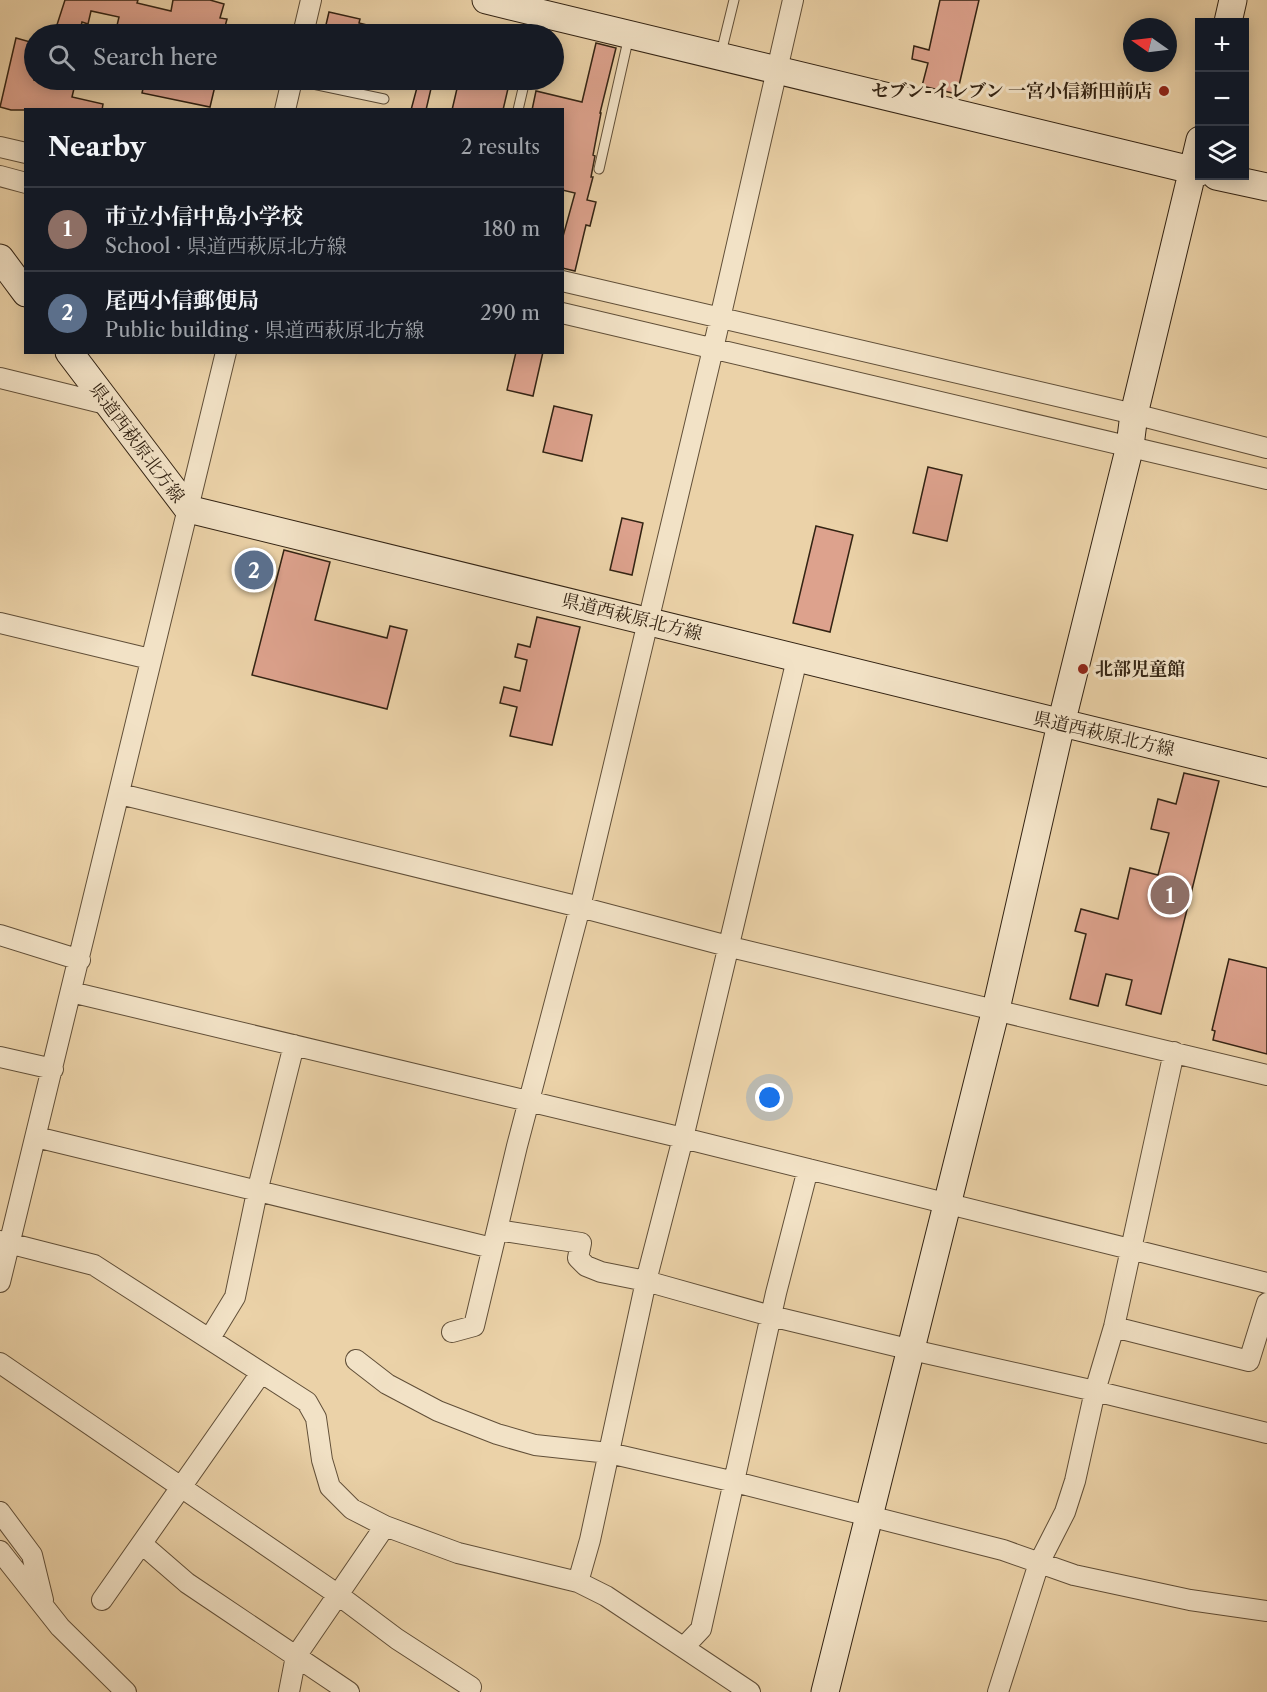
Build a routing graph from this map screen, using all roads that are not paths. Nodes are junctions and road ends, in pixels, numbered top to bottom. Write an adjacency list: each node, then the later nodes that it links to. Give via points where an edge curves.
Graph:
1 (311, 0): 7 (street)
2 (486, 0): 8 (street)
3 (734, 0): 11 (lane)
4 (793, 0): 12 (street)
5 (1233, 0): 6 (street)
6 (1229, 18)
7 (307, 24)
8 (538, 24)
9 (564, 27): 10 (street)
10 (630, 34): 11 (street); 21 (lane)
11 (720, 56): 12 (street)
12 (776, 69): 22 (street); 32 (street)
13 (290, 90): 17 (street)
14 (341, 90): 16 (lane)
15 (523, 90): 18 (lane)
16 (384, 99)
17 (286, 108)
18 (518, 108)
19 (0, 147): 20 (street)
20 (24, 153)
21 (599, 169)
22 (1195, 170)
23 (0, 176): 26 (street)
24 (1201, 180): 38 (street)
25 (1235, 180): 27 (street)
26 (24, 182)
27 (1267, 188)
28 (0, 258): 30 (street)
29 (564, 281): 32 (street)
30 (24, 290)
31 (564, 313): 33 (street)
32 (720, 318): 33 (street); 38 (street)
33 (713, 349): 39 (street); 43 (street)
34 (70, 354): 37 (street, 県道西萩原北方線)
35 (226, 354): 42 (street)
36 (0, 378): 37 (street)
37 (106, 404): 42 (street, 県道西萩原北方線)
38 (1134, 414): 39 (street); 40 (street)
39 (1130, 446): 41 (street); 47 (street)
40 (1267, 448)
41 (1267, 479)
42 (188, 509): 43 (street, 県道西萩原北方線); 45 (street)
43 (648, 621): 46 (street, 県道西萩原北方線); 50 (street)
44 (0, 623): 45 (street)
45 (150, 659): 49 (street)
46 (797, 659): 47 (street, 県道西萩原北方線); 52 (street)
47 (1061, 724): 48 (street, 県道西萩原北方線); 55 (street)
48 (1267, 773)
49 (120, 794): 50 (street); 53 (street)
50 (580, 907): 52 (street); 61 (street)
51 (0, 935): 53 (street)
52 (728, 946): 55 (street); 63 (street)
53 (80, 960): 54 (street)
54 (71, 992): 56 (street); 59 (street)
55 (996, 1009): 57 (street); 66 (street)
56 (294, 1045): 61 (street); 65 (street)
57 (1174, 1052): 60 (street); 69 (street)
58 (0, 1057): 59 (street)
59 (53, 1069): 62 (street)
60 (1267, 1075)
61 (530, 1102): 63 (street); 67 (street)
62 (36, 1137): 65 (street); 68 (street)
63 (683, 1138): 64 (street); 70 (street)
64 (808, 1169): 66 (street); 74 (street)
65 (257, 1192): 67 (street); 77 (street, via 235,1297)
66 (946, 1205): 69 (street); 78 (street)
67 (495, 1239): 70 (street, via 581,1243 578,1258 586,1266); 76 (street, via 474,1326)
68 (4, 1242): 71 (street); 77 (street, via 94,1265)
69 (1130, 1249): 72 (street); 75 (street)
70 (646, 1281): 74 (street); 84 (street)
71 (0, 1282)
72 (1267, 1283)
73 (1267, 1303): 75 (street, via 1249,1361)
74 (771, 1316): 78 (street); 85 (street)
75 (1114, 1327): 82 (street)
76 (452, 1332)
77 (210, 1338): 81 (street)
78 (912, 1350): 82 (street); 88 (street)
79 (356, 1360): 84 (street, via 407,1395 497,1434 535,1445)
80 (0, 1363): 86 (street)
81 (261, 1373): 86 (street); 89 (street, via 307,1402 316,1418 330,1487 352,1509)
82 (1095, 1390): 83 (street); 92 (street, via 1065,1512)
83 (1267, 1433)
84 (609, 1453): 85 (street); 93 (street)
85 (735, 1482): 88 (street); 98 (street, via 701,1629)
86 (183, 1487): 90 (street); 94 (street)
87 (0, 1512): 96 (street, via 32,1555)
88 (869, 1517): 92 (street, via 1003,1550); 105 (street)
89 (385, 1526): 93 (street, via 458,1553); 94 (street)
90 (142, 1544): 95 (street); 99 (street, via 187,1583)
91 (0, 1551): 96 (street)
92 (1039, 1563): 97 (street, via 1074,1575 1190,1600); 106 (street)
93 (578, 1582): 98 (street)
94 (337, 1594): 99 (street); 103 (street, via 471,1687)
95 (102, 1600)
96 (45, 1609): 100 (street)
97 (1267, 1611)
98 (684, 1647): 104 (street)
99 (296, 1656): 101 (street); 102 (street)
100 (126, 1692)
101 (289, 1692)
102 (349, 1692)
103 (469, 1692)
104 (750, 1692)
105 (825, 1692)
106 (998, 1692)

